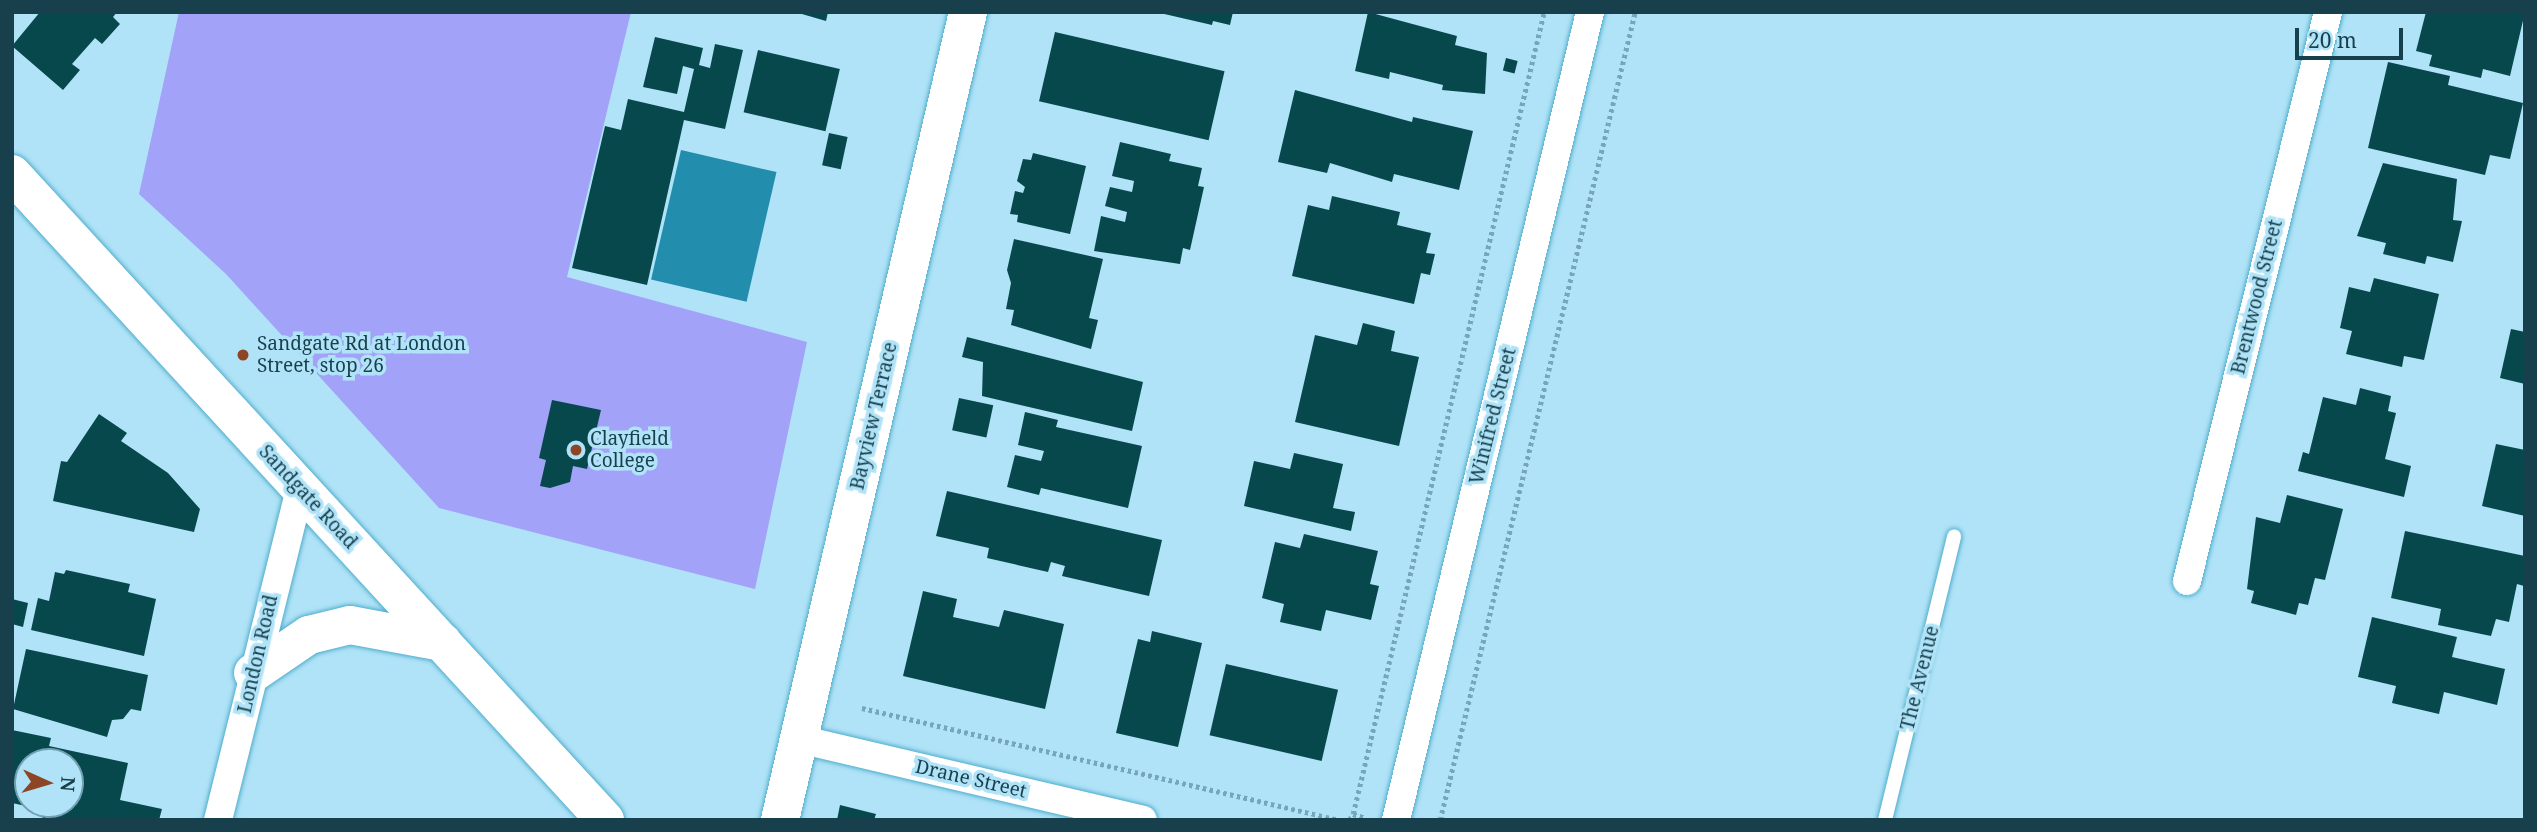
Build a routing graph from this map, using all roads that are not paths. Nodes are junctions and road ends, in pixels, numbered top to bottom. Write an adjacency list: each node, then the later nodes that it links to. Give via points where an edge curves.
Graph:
1 (968, 12): 10 (main road, Bayview Terrace)
2 (1590, 12): 15 (street, Winifred Street)
3 (2328, 12): 7 (street, Brentwood Street)
4 (12, 174): 5 (main road, Sandgate Road)
5 (300, 488): 8 (main road, Sandgate Road); 9 (street, London Road)
6 (1954, 536): 16 (lane, The Avenue)
7 (2187, 581)
8 (442, 642): 9 (main road, via 350,625 309,635); 12 (main road, Sandgate Road)
9 (253, 673): 11 (street, London Road)
10 (799, 739): 13 (main road, Bayview Terrace); 14 (street, Drane Street)
11 (218, 820)
12 (605, 820)
13 (780, 820)
14 (1143, 820)
15 (1396, 820)
16 (1885, 820)

